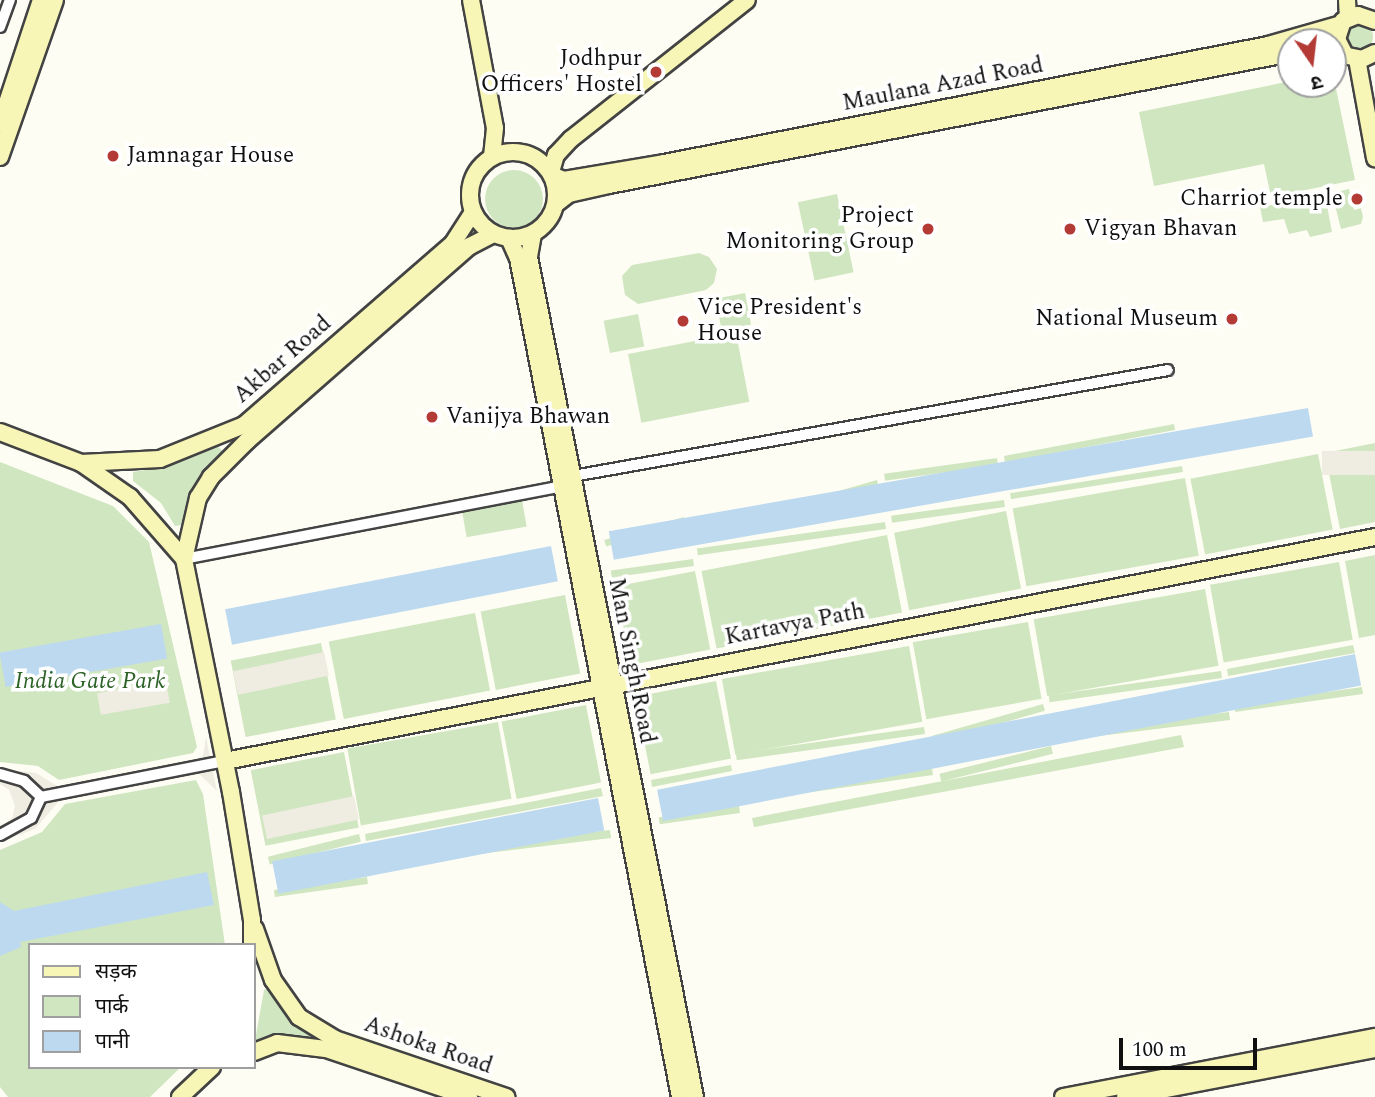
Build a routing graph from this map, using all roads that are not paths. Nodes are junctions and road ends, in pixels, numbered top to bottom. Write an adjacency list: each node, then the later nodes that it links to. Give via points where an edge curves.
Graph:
1 (10, 0): 12 (street)
2 (41, 0): 16 (main road)
3 (55, 0): 18 (main road)
4 (471, 0): 19 (main road, via 495,128)
5 (479, 0): 17 (main road, via 506,135)
6 (731, 0): 17 (main road, via 550,147)
7 (747, 0): 21 (main road, via 571,139 556,155)
8 (1347, 0): 11 (main road)
9 (1357, 0): 10 (main road)
10 (1372, 19): 11 (main road, Maulana Azad Road)
11 (1345, 20): 13 (main road, via 1337,39); 21 (main road, Maulana Azad Road, via 1268,45 664,163 564,180)
12 (1, 23)
13 (1355, 55): 15 (main road); 20 (main road)
14 (1277, 56): 22 (main road, Maulana Azad Road, via 610,185 569,194)
15 (1375, 102)
16 (0, 124)
17 (524, 154): 19 (main road); 21 (main road)
18 (0, 157)
19 (493, 157): 23 (main road, via 482,165 470,188)
20 (1375, 159)
21 (551, 173): 22 (main road)
22 (556, 203): 24 (main road, via 544,226)
23 (473, 212): 25 (main road); 28 (main road, Akbar Road, via 453,243 244,425)
24 (533, 234): 25 (main road); 31 (main road, Man Singh Road, via 529,257)
25 (501, 236): 29 (main road, Akbar Road, via 470,247); 31 (main road, Man Singh Road, via 518,258)
26 (1168, 370): 31 (street)
27 (0, 432): 30 (main road)
28 (226, 432): 29 (main road); 30 (main road, Akbar Road, via 160,459)
29 (239, 449): 33 (main road, Akbar Road, via 198,498)
30 (81, 463): 33 (main road, via 130,497)
31 (567, 481): 33 (street); 34 (main road, Man Singh Road)
32 (1375, 537): 34 (main road, Kartavya Path)
33 (184, 559): 35 (main road)
34 (606, 685): 35 (main road, Kartavya Path); 49 (main road, Man Singh Road); 50 (main road, Man Singh Road)
35 (225, 761): 37 (street); 39 (main road)
36 (0, 774): 37 (street, via 24,781)
37 (41, 797): 38 (street, via 31,818)
38 (0, 835)
39 (252, 920): 40 (main road); 42 (main road, via 285,999)
40 (251, 943)
41 (1375, 1037): 51 (main road)
42 (331, 1044): 44 (main road, via 276,1043); 47 (main road, Ashoka Road); 48 (main road, Ashoka Road)
43 (1375, 1049): 52 (main road)
44 (256, 1051)
45 (208, 1072): 46 (main road)
46 (180, 1097)
47 (469, 1097)
48 (506, 1097)
49 (680, 1097)
50 (695, 1097)
51 (1063, 1097)
52 (1125, 1097)

